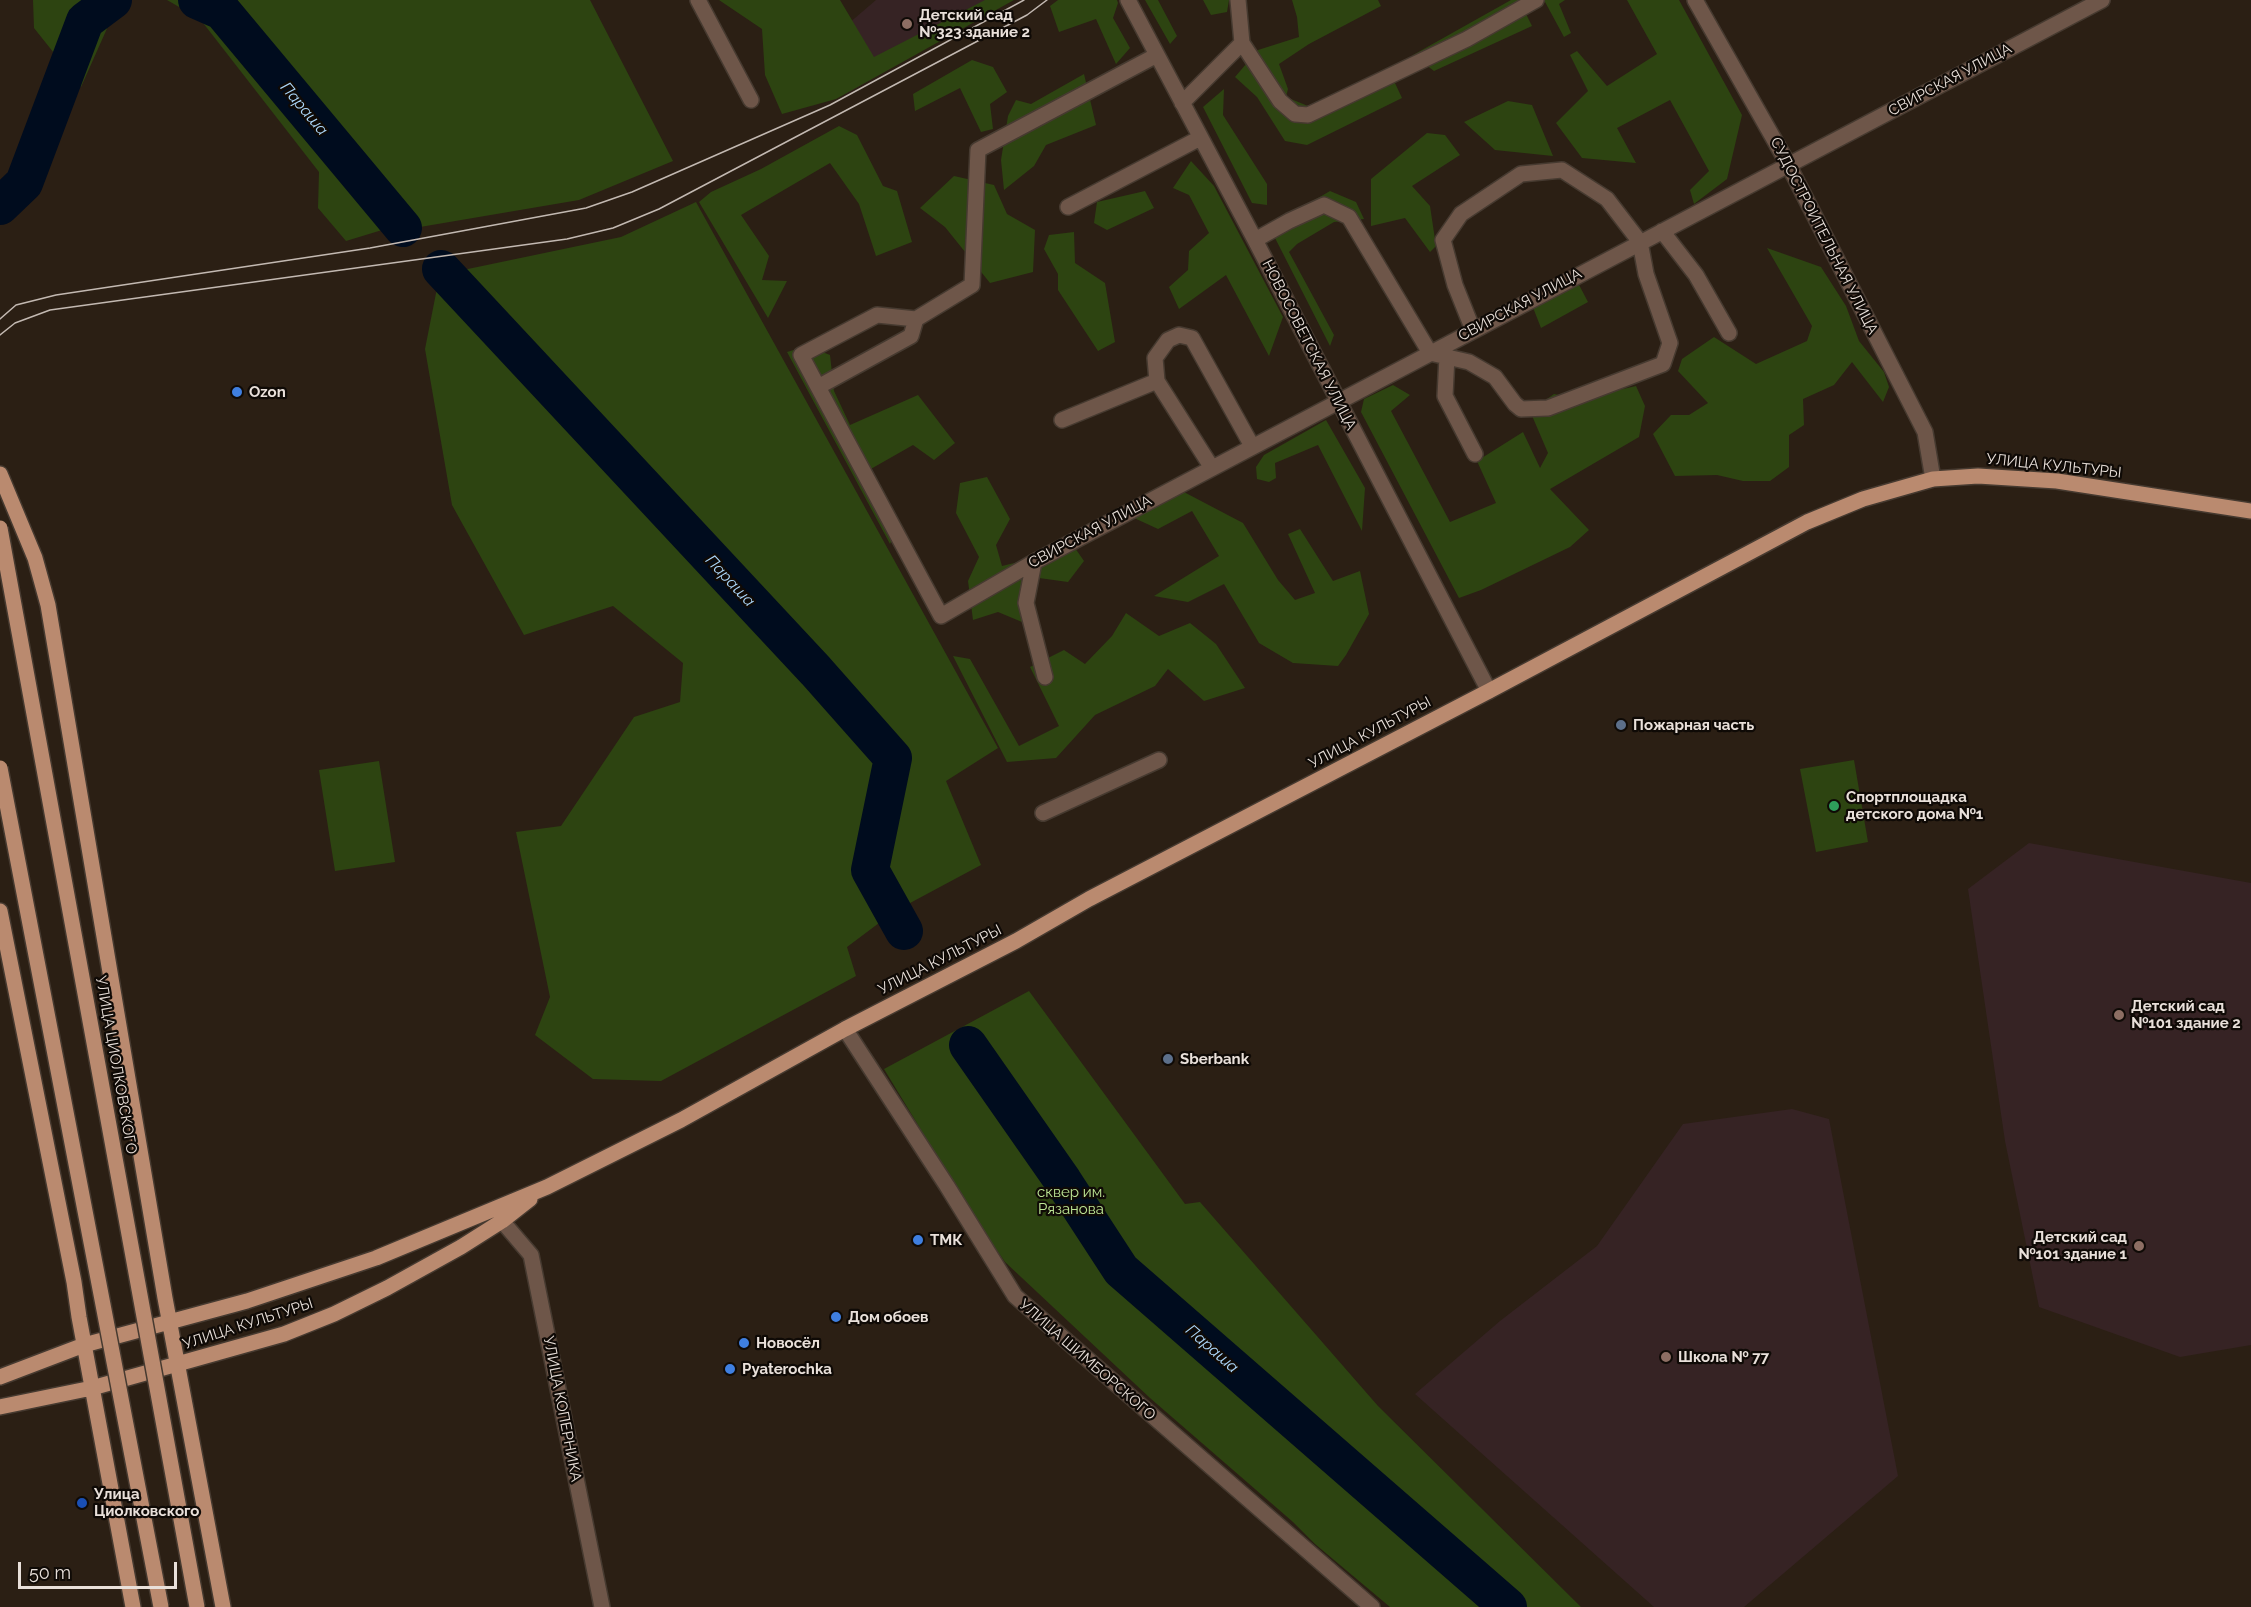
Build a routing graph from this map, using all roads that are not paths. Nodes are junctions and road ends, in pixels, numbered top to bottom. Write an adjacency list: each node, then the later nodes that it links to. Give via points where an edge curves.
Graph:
1 (698, 0): 9 (street)
2 (1128, 0): 8 (street, НОВОСОВЕТСКАЯ УЛИЦА)
3 (1238, 0): 7 (street)
4 (1536, 0): 7 (street, via 1467,39 1308,115 1295,114 1280,101)
5 (1695, 0): 12 (street, СУДОСТРОИТЕЛЬНАЯ УЛИЦА)
6 (2102, 0): 12 (street, СВИРСКАЯ УЛИЦА)
7 (1242, 43): 10 (street)
8 (1157, 55): 10 (street, НОВОСОВЕТСКАЯ УЛИЦА); 17 (street, via 978,150 972,285)
9 (751, 100)
10 (1182, 103): 11 (street, НОВОСОВЕТСКАЯ УЛИЦА)
11 (1200, 138): 13 (street); 15 (street, НОВОСОВЕТСКАЯ УЛИЦА)
12 (1788, 164): 14 (street, СВИРСКАЯ УЛИЦА); 30 (street, СУДОСТРОИТЕЛЬНАЯ УЛИЦА, via 1925,432)
13 (1068, 207)
14 (1662, 231): 16 (street, СВИРСКАЯ УЛИЦА); 19 (street, via 1696,275)
15 (1256, 240): 20 (street, via 1324,205 1349,217); 24 (street, НОВОСОВЕТСКАЯ УЛИЦА)
16 (1640, 242): 18 (street, СВИРСКАЯ УЛИЦА); 18 (street, via 1607,199 1562,170 1521,174 1461,214 1443,240); 21 (street, via 1670,343 1663,364 1548,408 1521,409 1495,377 1469,362)
17 (916, 319): 23 (street, via 911,336); 23 (street, via 877,315 801,355)
18 (1473, 330): 20 (street, СВИРСКАЯ УЛИЦА)
19 (1729, 333)
20 (1430, 353): 21 (street); 24 (street, СВИРСКАЯ УЛИЦА)
21 (1447, 356): 27 (street, via 1445,396)
22 (1157, 381): 25 (street); 26 (street, via 1155,358 1168,340 1179,335 1192,338); 28 (street)
23 (818, 387): 33 (street, СВИРСКАЯ УЛИЦА, via 941,616)
24 (1338, 401): 26 (street, СВИРСКАЯ УЛИЦА); 35 (street, НОВОСОВЕТСКАЯ УЛИЦА)
25 (1062, 420)
26 (1252, 446): 28 (street, СВИРСКАЯ УЛИЦА)
27 (1475, 454)
28 (1212, 468): 33 (street, СВИРСКАЯ УЛИЦА)
29 (0, 474): 43 (main road, via 35,558 48,605)
30 (1933, 479): 31 (main road, УЛИЦА КУЛЬТУРЫ, via 1978,476 2057,481); 35 (main road, УЛИЦА КУЛЬТУРЫ, via 1863,499 1807,522)
31 (2251, 511)
32 (0, 528): 51 (main road, УЛИЦА ЦИОЛКОВСКОГО, bridge)
33 (1034, 562): 34 (street, via 1026,603)
34 (1045, 677)
35 (1489, 691): 40 (main road, УЛИЦА КУЛЬТУРЫ)
36 (1159, 760): 38 (street)
37 (0, 768): 50 (main road, bridge)
38 (1043, 813)
39 (0, 911): 44 (main road, via 75,1282)
40 (844, 1029): 41 (main road, УЛИЦА КУЛЬТУРЫ, via 681,1120); 54 (street, УЛИЦА ШИМБОРСКОГО, via 1015,1296)
41 (547, 1186): 42 (main road, УЛИЦА КУЛЬТУРЫ); 43 (main road, УЛИЦА КУЛЬТУРЫ, via 376,1258)
42 (502, 1221): 45 (main road, УЛИЦА КУЛЬТУРЫ, via 334,1314 258,1342); 53 (street, УЛИЦА КОПЕРНИКА, via 531,1255)
43 (170, 1323): 44 (main road, УЛИЦА КУЛЬТУРЫ); 45 (main road)
44 (84, 1345): 46 (main road, УЛИЦА КУЛЬТУРЫ); 47 (main road)
45 (177, 1365): 47 (main road, УЛИЦА КУЛЬТУРЫ); 52 (main road)
46 (0, 1377)
47 (92, 1388): 48 (main road, УЛИЦА КУЛЬТУРЫ); 49 (main road)
48 (0, 1407)
49 (133, 1607)
50 (162, 1607)
51 (197, 1607)
52 (223, 1607)
53 (602, 1607)
54 (1372, 1607)

